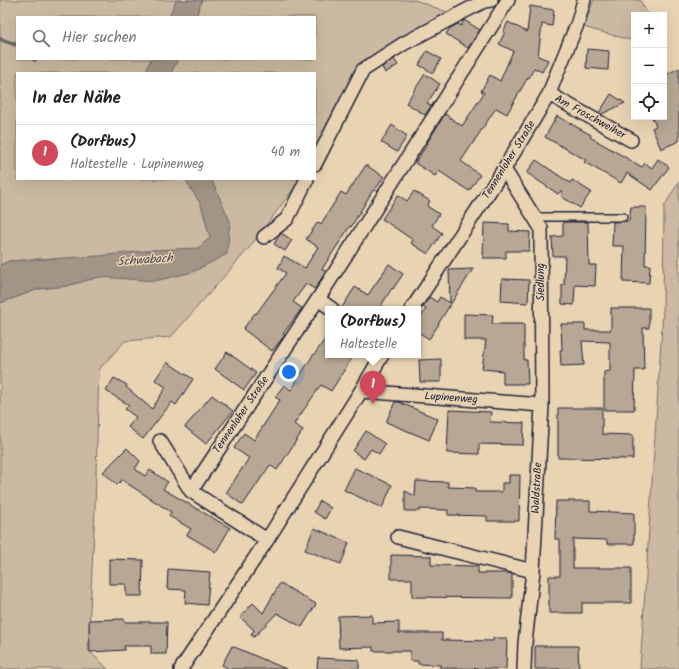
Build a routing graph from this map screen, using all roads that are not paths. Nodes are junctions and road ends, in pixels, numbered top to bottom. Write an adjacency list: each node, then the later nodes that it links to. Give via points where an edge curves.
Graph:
1 (491, 0): 6 (street, via 484,1 403,44 363,70)
2 (508, 0): 12 (street, Tennenloher Straße)
3 (584, 0): 4 (street, Tennenloher Straße, via 578,22)
4 (549, 94): 5 (street, Am Froschweiher); 7 (street, Tennenloher Straße)
5 (631, 140)
6 (316, 162)
7 (504, 170): 9 (street, Siedlung); 14 (street, Tennenloher Straße)
8 (307, 180): 11 (street, via 287,219)
9 (534, 217): 10 (lane); 17 (street, Siedlung, via 541,228)
10 (623, 217)
11 (264, 237)
12 (318, 299): 13 (street); 19 (street, Tennenloher Straße)
13 (328, 306)
14 (414, 306)
15 (380, 358): 16 (street)
16 (361, 391): 17 (street, Lupinenweg); 21 (street)
17 (542, 405): 22 (street, Waldstraße)
18 (160, 441): 19 (street)
19 (191, 492): 21 (street)
20 (398, 537): 22 (street)
21 (267, 540): 23 (street)
22 (533, 571): 24 (street, Waldstraße)
23 (181, 669)
24 (524, 669)

